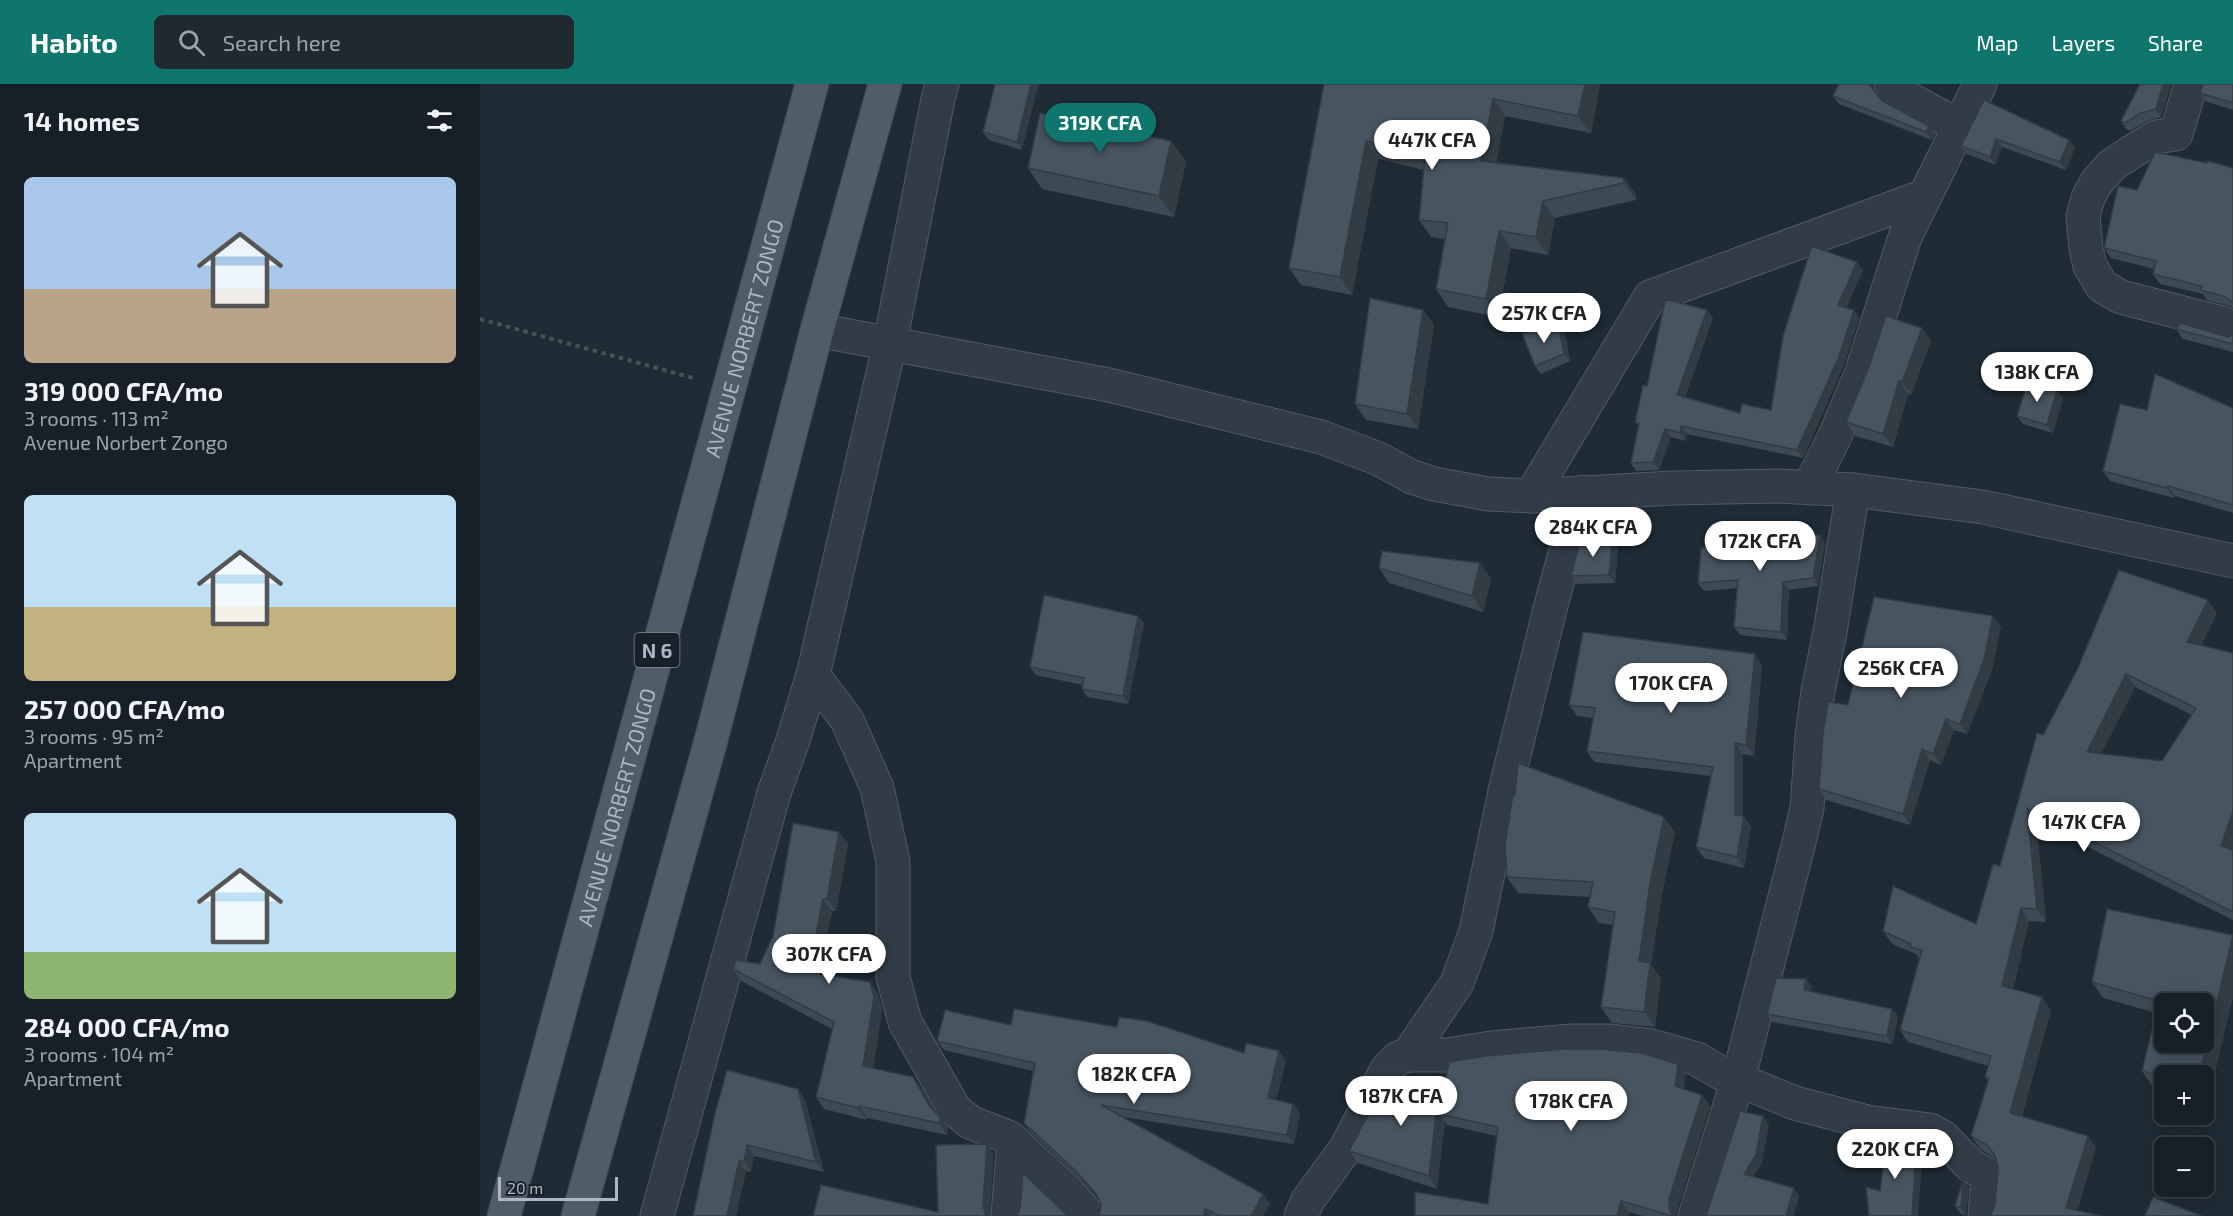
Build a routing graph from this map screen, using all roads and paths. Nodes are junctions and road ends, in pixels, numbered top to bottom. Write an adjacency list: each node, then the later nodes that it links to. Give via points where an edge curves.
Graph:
1 (812, 84): 13 (main road, AVENUE NORBERT ZONGO / N 6)
2 (885, 84): 11 (main road)
3 (942, 84): 12 (street)
4 (1891, 84): 7 (street, via 1896,92)
5 (1980, 84): 7 (street)
6 (2190, 84): 10 (street, via 2176,134 2156,137 2133,151 2112,165 2096,183 2084,216 2086,248 2090,266 2102,286 2121,297)
7 (1959, 126): 8 (street)
8 (1925, 196): 14 (street, via 1905,237 1861,374); 17 (street, via 1650,297)
9 (480, 319): 13 (path)
10 (2233, 328)
11 (817, 330): 12 (street); 24 (main road, via 710,744)
12 (890, 343): 17 (street, via 1109,385 1321,437 1434,484 1488,494); 19 (street)
13 (729, 387): 23 (main road, AVENUE NORBERT ZONGO / N 6)
14 (1809, 488): 15 (street); 16 (street)
15 (1853, 490): 18 (street, via 1983,507); 21 (street, via 1818,691 1807,808)
16 (1582, 492): 17 (street); 20 (street, via 1505,791 1476,931 1448,1000)
17 (1531, 496)
18 (2233, 561)
19 (813, 675): 22 (street, via 847,720 877,788 893,861 893,976 905,1022 955,1110 970,1122); 25 (street, via 774,793)
20 (1408, 1055): 21 (street, via 1608,1041 1680,1053); 28 (street, via 1398,1058 1387,1069 1346,1148)
21 (1738, 1080): 29 (street); 30 (street, via 1795,1103 1867,1122 1939,1134 1964,1161 1986,1174)
22 (1014, 1141): 26 (street); 27 (street)
23 (504, 1216)
24 (578, 1216)
25 (657, 1216)
26 (1008, 1216)
27 (1089, 1216)
28 (1301, 1216)
29 (1695, 1216)
30 (1985, 1216)

